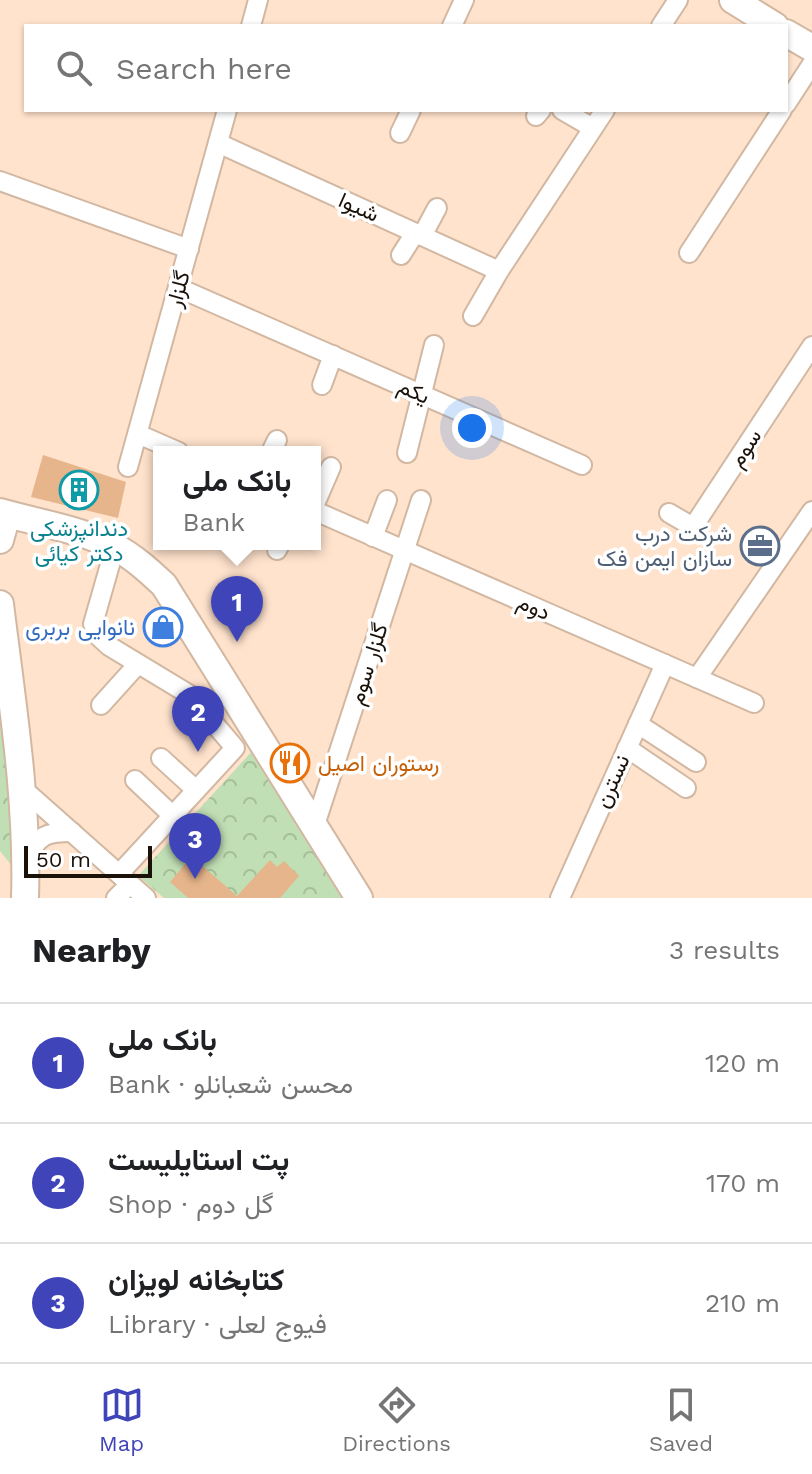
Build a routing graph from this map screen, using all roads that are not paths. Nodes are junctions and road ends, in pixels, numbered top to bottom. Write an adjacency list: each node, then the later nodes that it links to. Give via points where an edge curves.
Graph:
1 (258, 0): 5 (street)
2 (464, 0): 6 (street)
3 (678, 0): 7 (street)
4 (733, 0): 8 (main road)
5 (252, 24)
6 (453, 24)
7 (662, 24)
8 (772, 24)
9 (788, 34): 10 (main road)
10 (812, 48)
11 (812, 64): 12 (street)
12 (788, 101)
13 (226, 112): 20 (street, گلزار)
14 (410, 112): 19 (street)
15 (565, 112): 18 (street)
16 (604, 112): 18 (street)
17 (781, 112): 25 (street)
18 (593, 128): 27 (street)
19 (400, 133)
20 (218, 143): 23 (street, شیوا); 24 (street, گلزار)
21 (0, 181): 24 (street)
22 (437, 208): 23 (street)
23 (419, 234): 26 (street); 27 (street, شیوا)
24 (189, 249): 28 (street, گلزار)
25 (689, 253)
26 (401, 255)
27 (499, 271): 29 (street)
28 (179, 288): 32 (street, یکم); 35 (street, گلزار)
29 (473, 316)
30 (434, 345): 34 (street)
31 (812, 346): 46 (street, سوم, via 693,527)
32 (333, 355): 33 (street); 34 (street, یکم)
33 (322, 385)
34 (422, 394): 37 (street); 38 (street, یکم)
35 (138, 434): 36 (street); 39 (street, گلزار)
36 (165, 446)
37 (407, 453)
38 (582, 465)
39 (128, 467)
40 (331, 467): 41 (street)
41 (321, 490)
42 (387, 500): 48 (street)
43 (421, 500): 51 (street, گلزار سوم)
44 (812, 511): 55 (street)
45 (0, 513): 49 (main road, via 5,522); 50 (main road)
46 (669, 513)
47 (321, 514): 48 (street, دوم)
48 (373, 537): 51 (street, دوم)
49 (0, 540)
50 (115, 547): 53 (street, via 93,624 109,646); 67 (main road, via 164,585)
51 (405, 551): 54 (street, دوم); 67 (street, گلزار سوم)
52 (0, 604): 64 (main road)
53 (138, 664): 57 (street); 65 (street, via 190,695 235,748)
54 (665, 664): 55 (street, دوم); 58 (street, نسترن)
55 (697, 678): 56 (street, دوم)
56 (754, 703)
57 (101, 705)
58 (638, 724): 59 (street, نسترن); 61 (street)
59 (627, 748): 63 (street); 75 (street, نسترن)
60 (161, 758): 65 (street)
61 (696, 762)
62 (135, 780): 66 (street)
63 (686, 788)
64 (23, 789): 68 (street); 69 (main road)
65 (196, 790): 66 (street)
66 (173, 816): 70 (street)
67 (314, 828): 74 (main road)
68 (72, 832): 69 (street, via 43,836); 70 (street)
69 (26, 861): 71 (main road)
70 (125, 879): 72 (street); 73 (street)
71 (25, 898)
72 (116, 898)
73 (146, 898)
74 (359, 898)
75 (560, 898)

